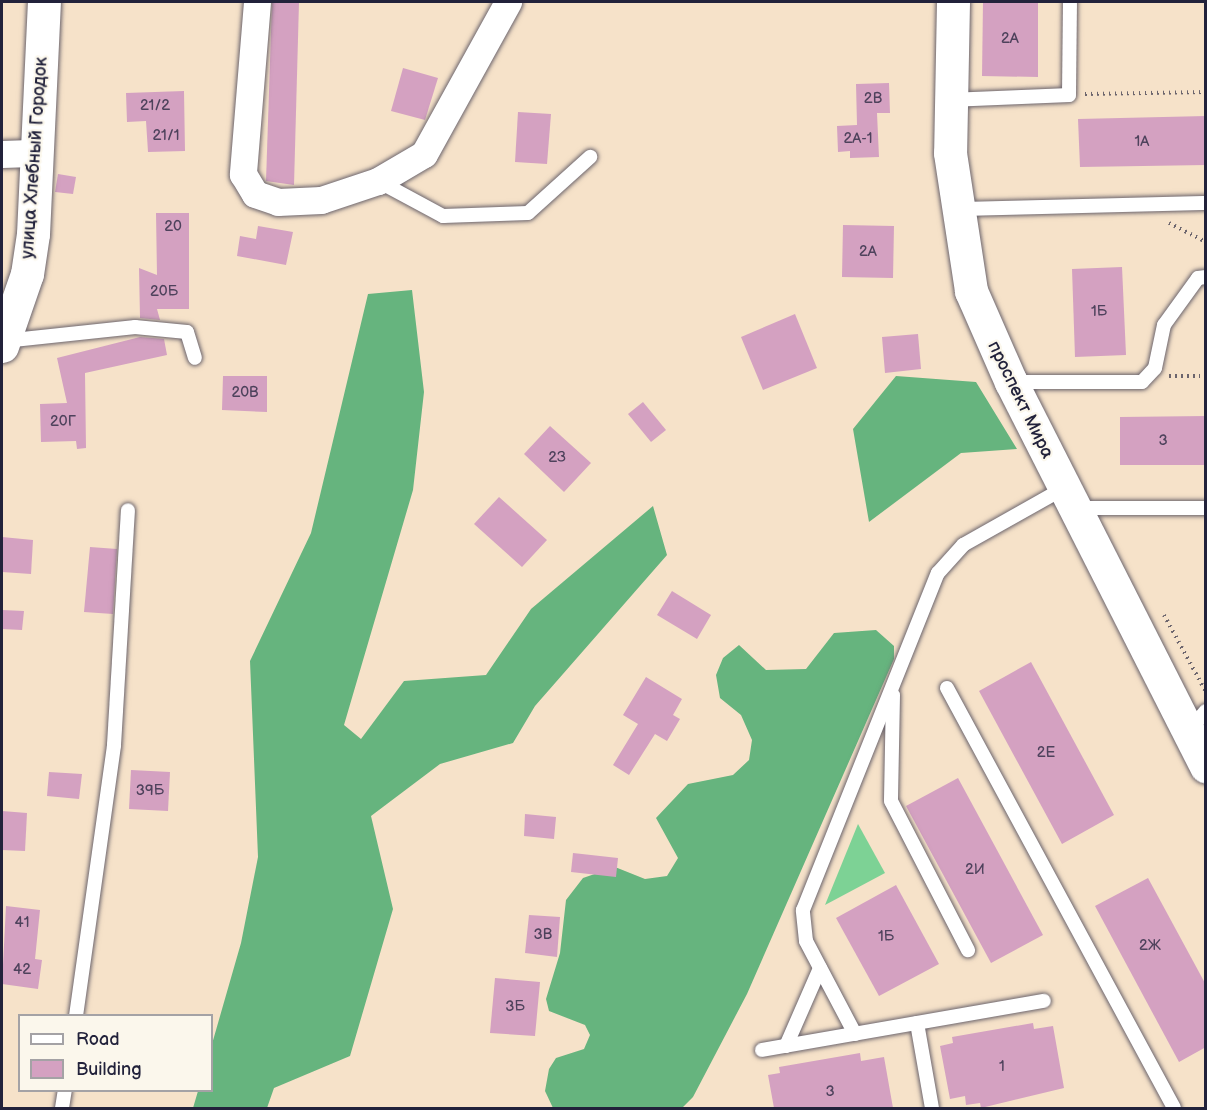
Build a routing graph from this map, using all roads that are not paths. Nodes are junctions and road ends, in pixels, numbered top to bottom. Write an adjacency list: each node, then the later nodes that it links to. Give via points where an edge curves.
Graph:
1 (44, 2): 7 (street, улица Хлебный Городок)
2 (257, 2): 10 (street, via 243,174 248,186 278,202 321,200)
3 (508, 2): 10 (street, via 436,141 407,167)
4 (953, 2): 6 (street, проспект Мира)
5 (1070, 2): 6 (lane, via 1069,95)
6 (950, 100): 12 (street, проспект Мира)
7 (38, 153): 8 (street, улица Хлебный Городок); 14 (street, улица Хлебный Городок, via 27,274)
8 (2, 154)
9 (590, 157): 10 (lane, via 528,213 443,216)
10 (378, 181)
11 (1206, 203): 12 (lane)
12 (957, 209): 16 (street, проспект Мира, via 971,291)
13 (1206, 277): 16 (lane, via 1198,278 1164,325 1150,376 1133,385)
14 (2, 343): 15 (lane, via 135,327 187,332)
15 (195, 358)
16 (1011, 382): 17 (street, проспект Мира)
17 (1069, 498): 18 (lane); 20 (lane, via 963,544 944,563); 22 (street, проспект Мира)
18 (1206, 508)
19 (128, 510): 27 (lane, via 114,745)
20 (894, 681): 24 (lane, via 891,801); 25 (lane, via 803,910 803,933)
21 (947, 688): 35 (lane)
22 (1197, 722): 23 (street, проспект Мира)
23 (1206, 766)
24 (968, 950)
25 (819, 968): 29 (lane); 30 (lane)
26 (1044, 1001): 28 (lane)
27 (76, 1014)
28 (917, 1023): 29 (lane); 34 (lane)
29 (855, 1034): 30 (lane)
30 (786, 1046): 31 (lane)
31 (762, 1050)
32 (65, 1092): 33 (lane)
33 (62, 1108)
34 (932, 1108)
35 (1174, 1108)

